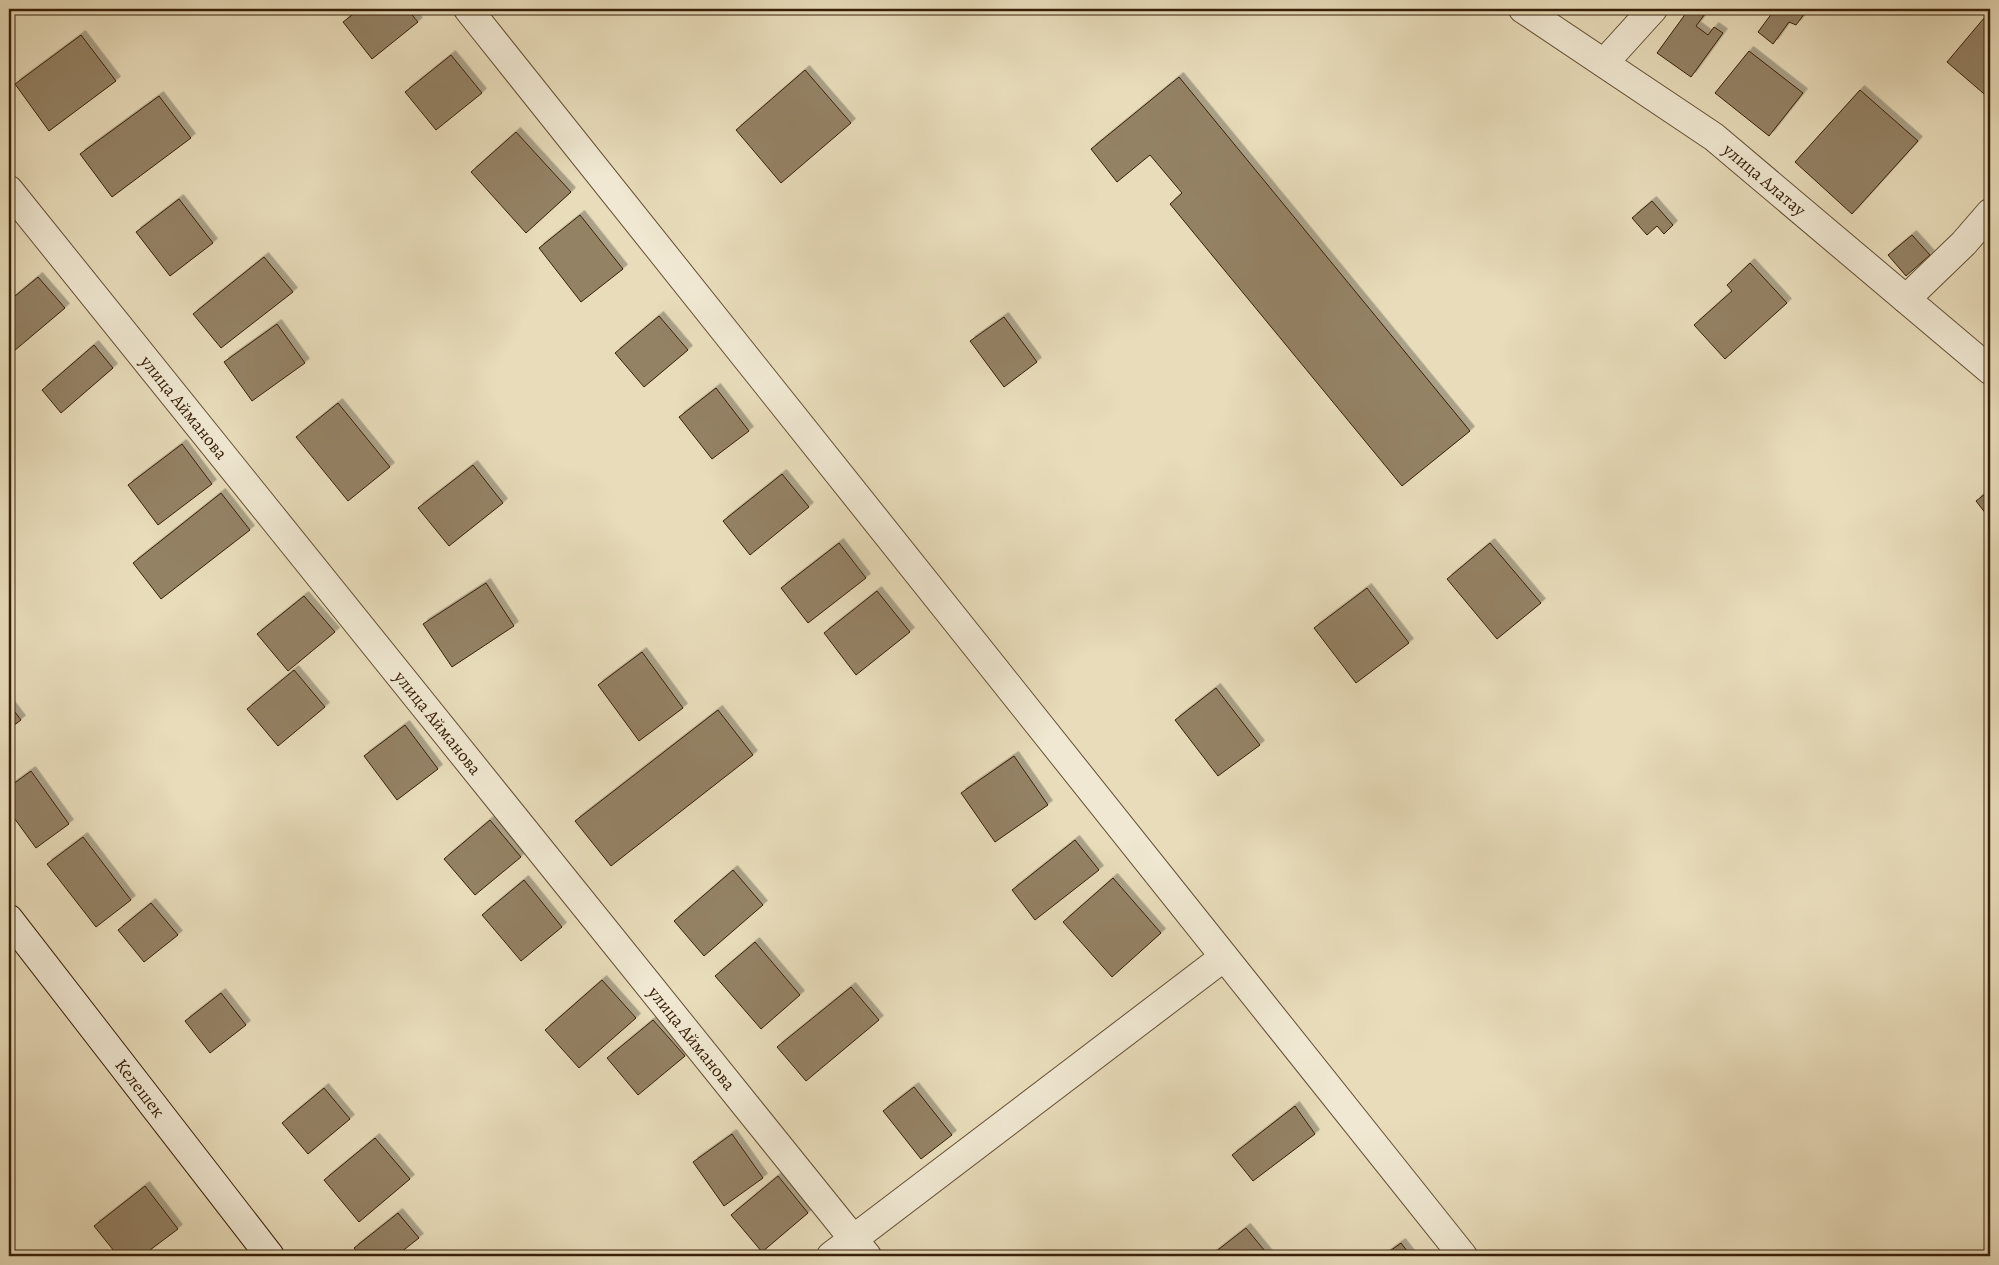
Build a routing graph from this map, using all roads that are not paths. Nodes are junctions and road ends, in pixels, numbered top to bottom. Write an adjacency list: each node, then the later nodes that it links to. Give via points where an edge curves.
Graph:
1 (468, 9): 10 (street)
2 (1524, 9): 4 (street, улица Алатау)
3 (1653, 9): 4 (street)
4 (1604, 63): 7 (street, улица Алатау, via 1714,137)
5 (9, 190): 11 (street, улица Айманова)
6 (1990, 213): 7 (street, via 1964,243)
7 (1906, 298): 8 (street, улица Алатау)
8 (1990, 370)
9 (9, 919): 12 (street, Келешек)
10 (1224, 957): 11 (street); 14 (street)
11 (860, 1247): 13 (street)
12 (270, 1256)
13 (831, 1256)
14 (1463, 1256)

